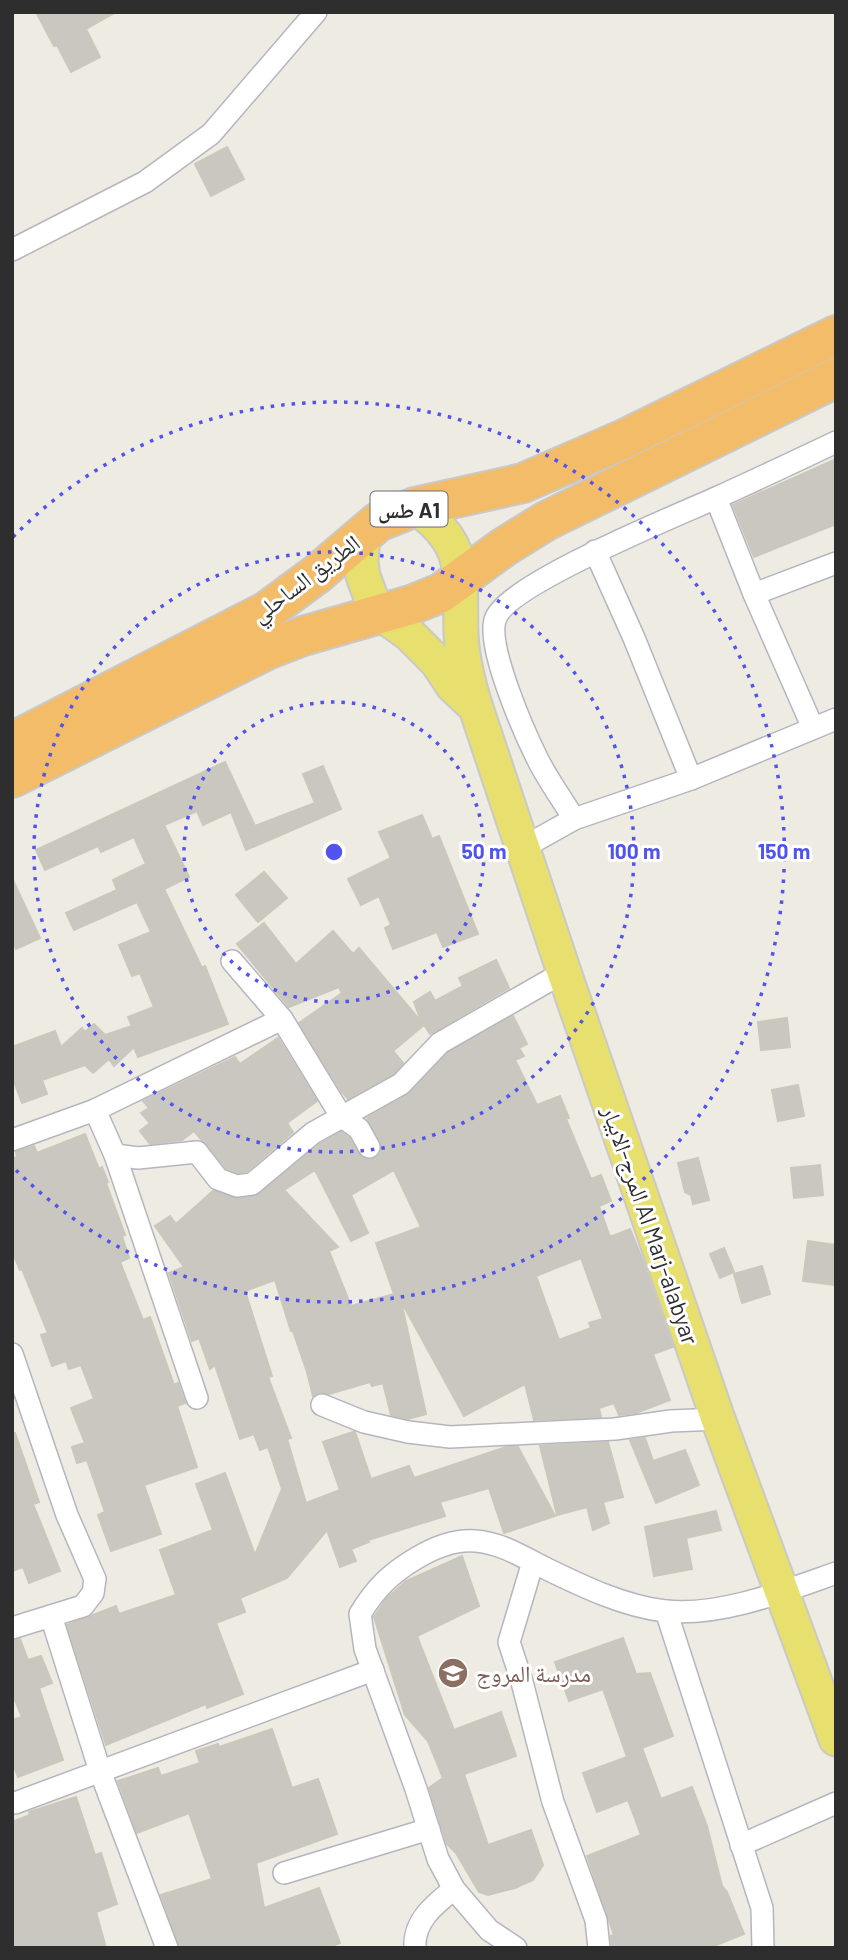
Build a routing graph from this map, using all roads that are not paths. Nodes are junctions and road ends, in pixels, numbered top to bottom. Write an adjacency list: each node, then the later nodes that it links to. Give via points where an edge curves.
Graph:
1 (316, 12): 2 (street, via 211,134 145,182)
2 (12, 250)
3 (836, 335): 7 (highway, الطريق الساحلي / طس A1, via 622,440 523,482)
4 (836, 377): 11 (highway, via 546,521)
5 (836, 442): 6 (street)
6 (716, 498): 9 (street); 12 (street)
7 (415, 507): 8 (highway, الطريق الساحلي / طس A1, via 378,522); 11 (main road, المرج-الابيار Al Marj-alabyar, via 450,541)
8 (363, 534): 13 (main road, المرج-الابيار Al Marj-alabyar, via 363,576); 17 (highway, الطريق الساحلي / طس A1, via 267,611)
9 (595, 551): 19 (street); 20 (street, via 501,608 493,634 497,660 538,761)
10 (836, 563): 12 (street)
11 (462, 580): 13 (highway, via 441,593); 14 (main road, المرج-الابيار Al Marj-alabyar, via 461,633)
12 (754, 594): 16 (street)
13 (381, 614): 14 (main road, المرج-الابيار Al Marj-alabyar, via 409,634); 18 (highway, via 268,650)
14 (476, 708): 21 (main road, المرج-الابيار Al Marj-alabyar)
15 (836, 719): 16 (street)
16 (813, 728): 19 (street)
17 (12, 742)
18 (12, 778)
19 (691, 779): 20 (street)
20 (574, 819): 21 (street)
21 (524, 848): 23 (main road, المرج-الابيار Al Marj-alabyar)
22 (232, 961): 24 (street)
23 (564, 972): 26 (street, via 440,1044 401,1084); 33 (main road, المرج-الابيار Al Marj-alabyar)
24 (282, 1019): 25 (street); 26 (street)
25 (94, 1110): 27 (street); 29 (street)
26 (341, 1116): 28 (street, via 359,1129); 29 (street, via 252,1184 237,1186 218,1179 197,1152 138,1158)
27 (12, 1140)
28 (369, 1147)
29 (115, 1155): 31 (street)
30 (12, 1354): 38 (street, via 67,1515 95,1579 93,1593 83,1605)
31 (197, 1398)
32 (322, 1405): 33 (street, via 364,1422 450,1437)
33 (718, 1419): 36 (main road, المرج-الابيار Al Marj-alabyar)
34 (533, 1562): 37 (street, via 620,1600); 40 (street, via 501,1546 453,1542 392,1573 360,1614); 52 (street, via 509,1642 553,1802 596,1920)
35 (836, 1573): 36 (street)
36 (783, 1591): 37 (street, via 720,1608); 41 (main road, المرج-الابيار Al Marj-alabyar)
37 (666, 1611): 46 (street)
38 (51, 1616): 39 (street); 42 (street)
39 (12, 1628)
40 (373, 1670): 42 (street); 45 (street)
41 (836, 1739)
42 (100, 1771): 44 (street); 49 (street)
43 (836, 1803): 46 (street)
44 (15, 1804)
45 (429, 1829): 47 (street); 48 (street)
46 (741, 1845): 53 (street, via 762,1908)
47 (284, 1873)
48 (454, 1889): 50 (street, via 427,1910 414,1939); 51 (street, via 489,1930)
49 (167, 1948)
50 (415, 1948)
51 (516, 1948)
52 (599, 1948)
53 (763, 1948)

